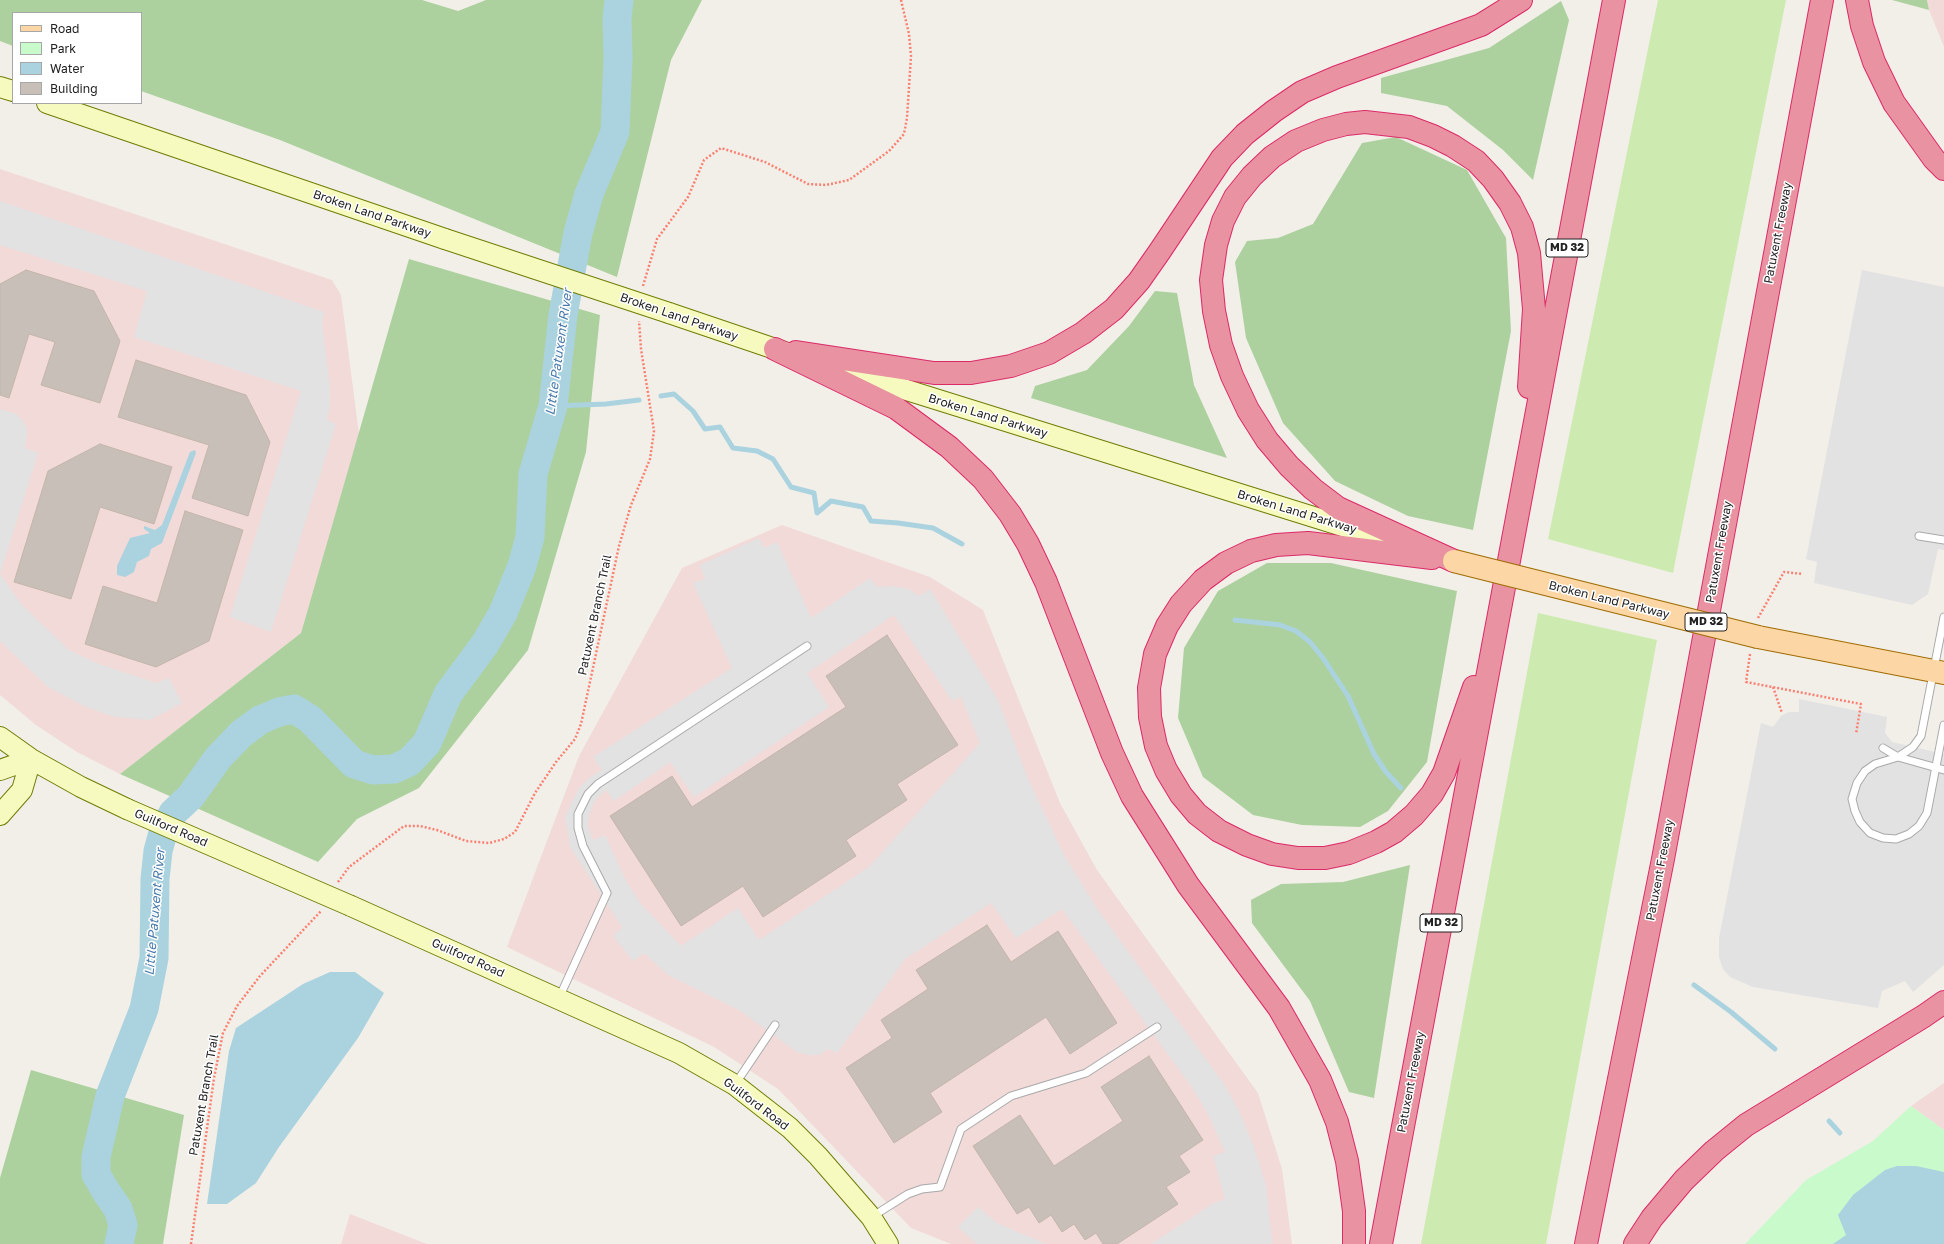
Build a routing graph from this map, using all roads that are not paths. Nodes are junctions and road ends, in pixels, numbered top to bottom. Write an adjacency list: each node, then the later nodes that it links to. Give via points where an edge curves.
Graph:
1 (1521, 0): 7 (highway, via 1481,25 1337,77 1302,92 1274,111 1245,134 1222,158 1160,251 1114,309 1083,334 1049,353 998,369 971,373 934,373)
2 (1614, 0): 8 (highway, Patuxent Freeway / MD 32)
3 (1822, 0): 34 (highway, Patuxent Freeway / MD 32, via 1663,858)
4 (1857, 0): 6 (highway, via 1862,26 1874,62 1894,103)
5 (50, 104): 7 (street, Broken Land Parkway, bridge)
6 (1944, 169)
7 (775, 349): 11 (street, Broken Land Parkway); 32 (highway, via 896,408 950,446 983,479 1010,514 1046,582 1112,753 1132,796 1188,885 1279,1008 1320,1080 1337,1122 1347,1161 1354,1211)
8 (1520, 497): 11 (highway, via 1534,309 1531,272 1522,227 1510,203 1493,179 1476,161 1446,143 1409,127 1386,123 1346,124 1323,130 1296,141 1272,157 1252,176 1235,198 1223,221 1216,246 1211,280 1214,311 1221,345 1232,376 1248,410 1267,440 1313,489 1338,508); 12 (highway, Patuxent Freeway / MD 32)
9 (1918, 536): 10 (lane)
10 (1944, 540)
11 (1454, 561): 12 (highway, via 1308,543 1276,545 1251,551 1226,563 1204,580 1180,604 1167,626 1155,654 1149,688 1150,717 1156,746 1181,795 1197,814 1220,831 1247,845 1272,854 1298,858 1325,858 1349,853 1394,832 1414,815 1432,794 1444,773); 15 (main road, Broken Land Parkway, bridge, via 1758,637)
12 (1501, 602): 33 (highway, Patuxent Freeway / MD 32)
13 (1944, 617): 15 (lane)
14 (807, 646): 25 (lane, via 598,784 588,794 578,814 578,828 583,846 607,893)
15 (1939, 672): 19 (lane, via 1921,736 1913,747)
16 (1944, 725): 21 (lane)
17 (0, 737): 20 (street, Guilford Road)
18 (1883, 748): 19 (lane)
19 (1898, 757): 21 (lane); 21 (lane, via 1875,764 1865,771 1857,783 1852,799 1854,811 1860,822 1870,833 1883,838 1896,839 1909,834 1919,826 1927,813)
20 (31, 759): 22 (street); 24 (street, via 22,790); 25 (street, Guilford Road, bridge, via 127,809)
21 (1936, 769): 23 (lane)
22 (0, 770)
23 (1944, 770)
24 (0, 816)
25 (559, 998): 29 (street, Guilford Road, via 679,1053)
26 (1944, 1002): 35 (highway, via 1746,1125 1684,1180 1652,1218)
27 (775, 1025): 29 (lane)
28 (1157, 1027): 30 (lane, via 1086,1073 1011,1096 961,1129 940,1187 908,1194)
29 (735, 1085): 30 (street, Guilford Road, via 790,1128 837,1176)
30 (871, 1217): 31 (street, Guilford Road)
31 (888, 1244)
32 (1354, 1244)
33 (1381, 1244)
34 (1586, 1244)
35 (1635, 1244)

